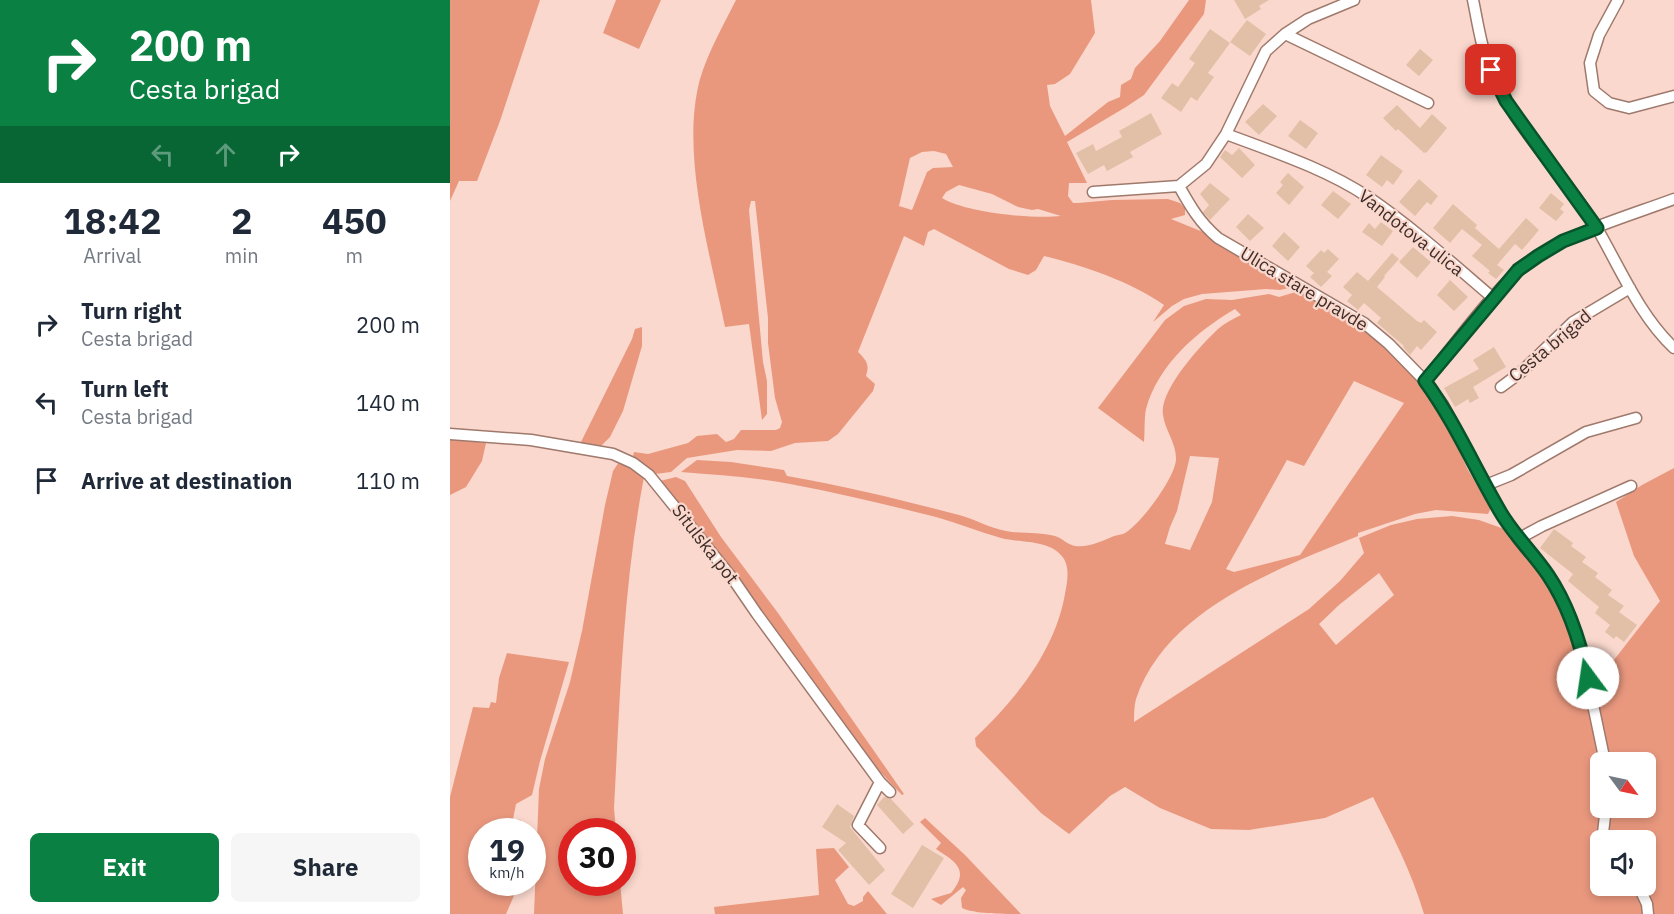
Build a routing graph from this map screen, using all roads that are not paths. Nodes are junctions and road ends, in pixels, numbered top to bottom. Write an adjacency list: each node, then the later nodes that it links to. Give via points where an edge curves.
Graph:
1 (1354, 0): 4 (street, via 1308,19)
2 (1473, 0): 11 (street, via 1486,58 1506,101)
3 (1618, 0): 5 (street, via 1599,35 1590,63 1594,91 1609,103 1629,108)
4 (1285, 34): 6 (street); 7 (street, via 1266,51)
5 (1674, 96)
6 (1428, 103)
7 (1226, 134): 8 (street, via 1206,164); 13 (street, Vandotova ulica, via 1316,169 1367,197)
8 (1179, 186): 9 (street); 15 (street, Ulica stare pravde, via 1198,218 1218,238 1364,323)
9 (1093, 192)
10 (1674, 199): 11 (street)
11 (1597, 228): 12 (street); 13 (street, via 1538,256 1518,270)
12 (1630, 288): 14 (street, via 1646,315); 16 (street, Cesta brigad, via 1573,322)
13 (1493, 298): 15 (street)
14 (1674, 348)
15 (1425, 381): 19 (street, Ulica stare pravde, via 1443,405)
16 (1501, 387)
17 (1636, 418): 19 (street, via 1586,432)
18 (450, 434): 23 (street, Situlska pot, via 531,440 613,454 649,475 733,579)
19 (1486, 485): 21 (street, Ulica stare pravde)
20 (1632, 486): 21 (street)
21 (1518, 539): 22 (street, Ulica stare pravde, via 1548,575 1569,613 1578,636)
22 (1603, 752)
23 (880, 782): 24 (street, Situlska pot); 25 (street, via 858,825)
24 (890, 792)
25 (880, 848)
26 (1643, 896): 27 (street)
27 (1648, 914)

